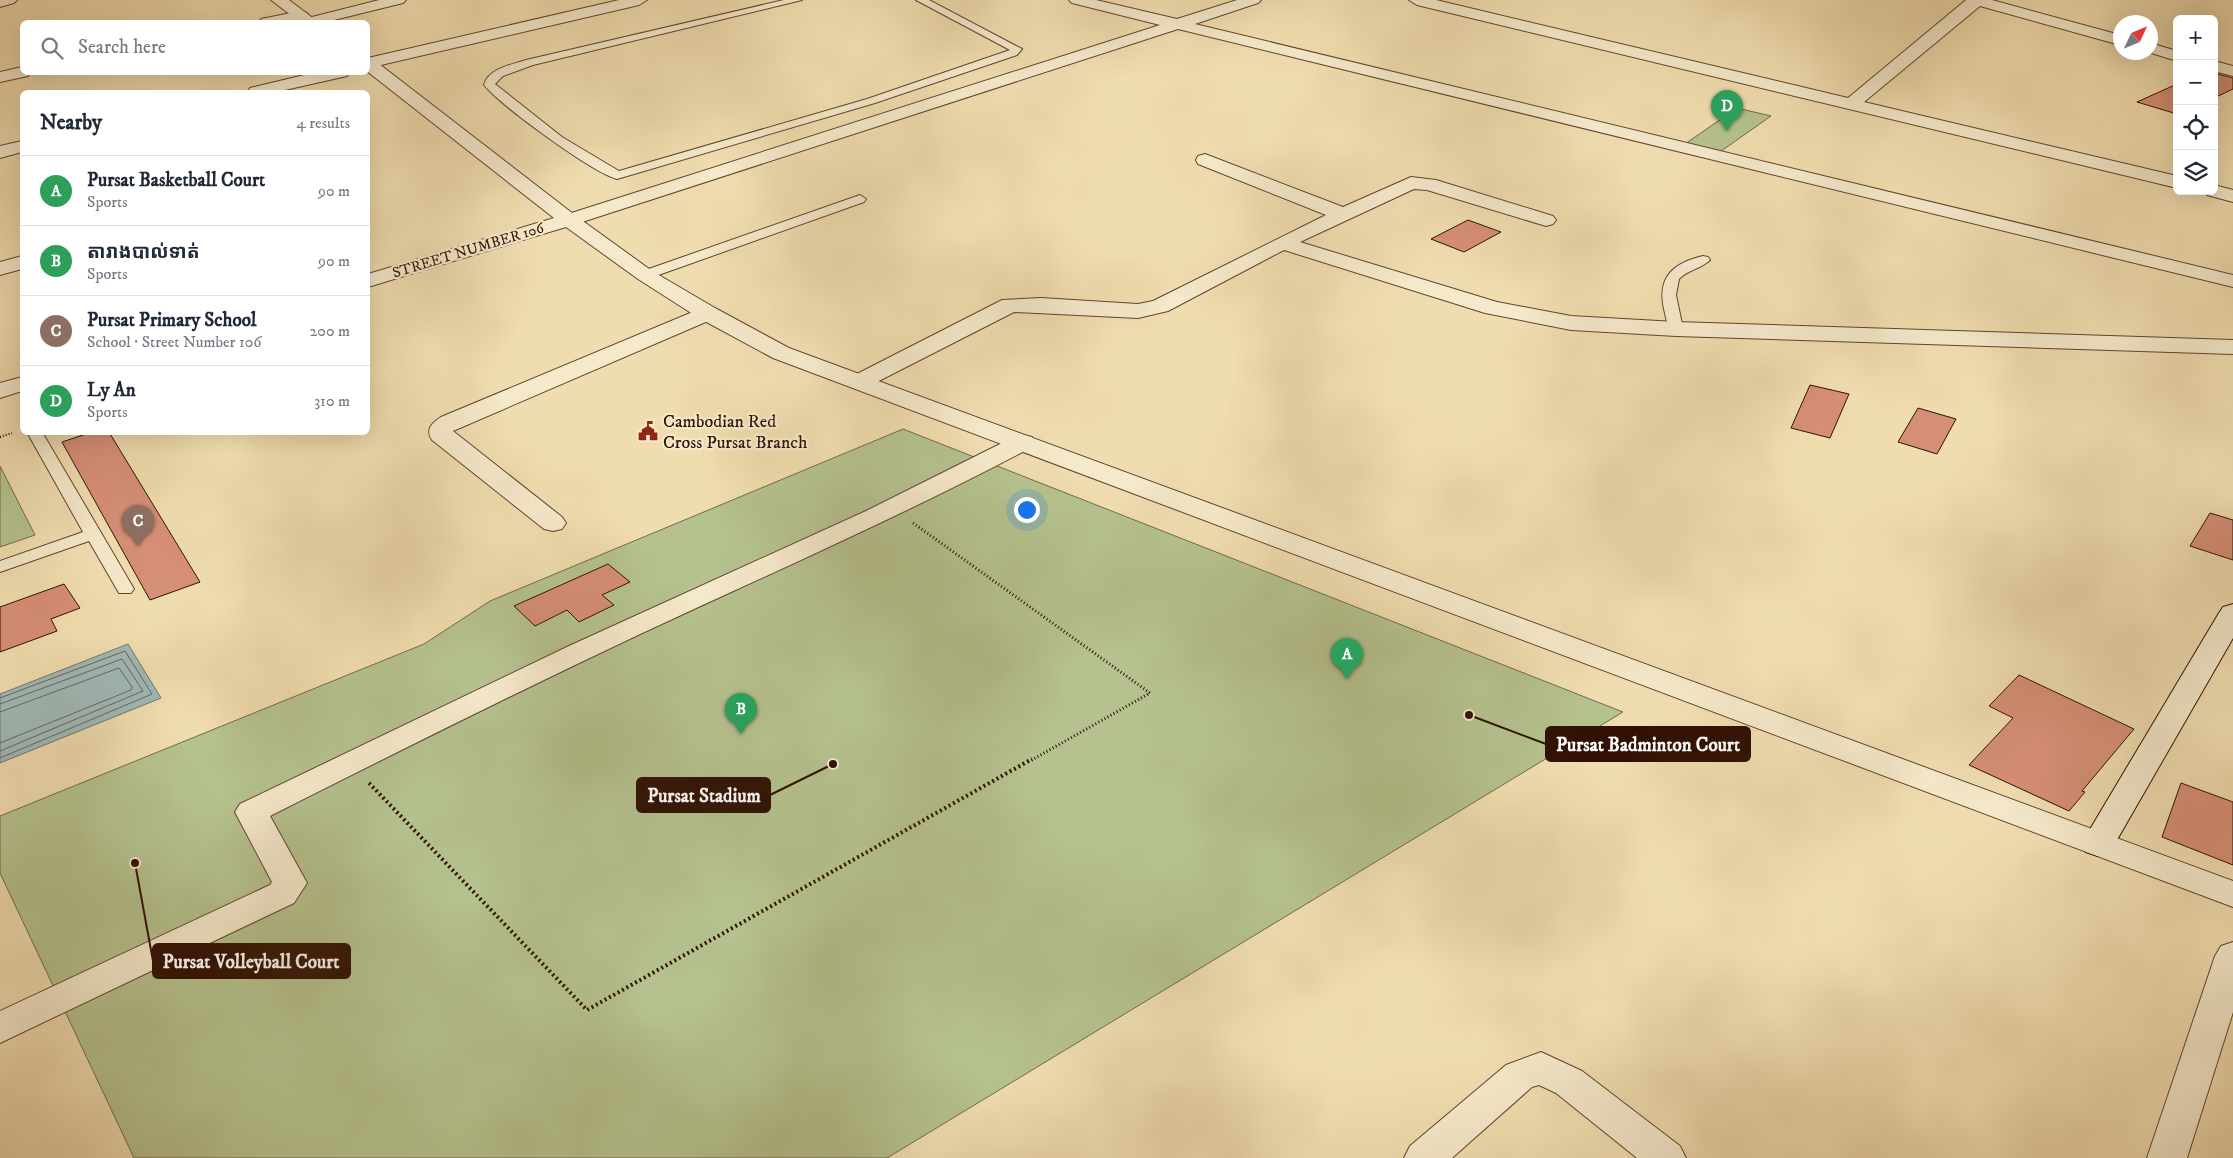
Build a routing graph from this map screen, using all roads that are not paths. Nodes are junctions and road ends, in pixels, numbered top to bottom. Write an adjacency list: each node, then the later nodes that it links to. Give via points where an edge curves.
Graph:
1 (9, 0): 11 (street)
2 (279, 0): 12 (street)
3 (398, 0): 12 (street)
4 (639, 0): 17 (street)
5 (797, 0): 25 (lane, via 529,64 496,75 489,85 558,139 616,175)
6 (922, 0): 25 (lane, via 1018,49)
7 (1077, 0): 13 (street)
8 (1253, 0): 13 (street, STREET NUMBER 106)
9 (1417, 0): 26 (street)
10 (1976, 0): 14 (street); 26 (street)
11 (0, 2)
12 (306, 20)
13 (1175, 26): 27 (street, STREET NUMBER 106); 44 (street)
14 (2113, 38)
15 (2158, 50): 16 (street)
16 (2173, 55)
17 (370, 65)
18 (370, 67): 36 (street)
19 (2218, 67): 20 (street)
20 (2233, 71)
21 (20, 72): 23 (street)
22 (329, 75): 24 (street)
23 (0, 77)
24 (265, 90)
25 (871, 101): 27 (lane)
26 (1851, 104): 31 (street)
27 (897, 115): 36 (street, STREET NUMBER 106)
28 (20, 147): 29 (street)
29 (0, 152)
30 (1205, 160): 35 (street)
31 (2173, 181)
32 (2218, 192): 33 (street)
33 (2233, 196)
34 (860, 199): 42 (lane)
35 (1342, 214): 37 (street, via 1411,183 1429,184); 38 (street)
36 (569, 220): 42 (street); 43 (street, STREET NUMBER 106)
37 (1546, 220)
38 (1282, 243): 46 (street, via 1493,308 1570,323); 48 (street, via 1153,308 1138,311 1010,305)
39 (1703, 260): 46 (lane, via 1688,265 1670,281 1667,292)
40 (20, 263): 41 (street)
41 (0, 268)
42 (645, 275): 45 (street)
43 (370, 280)
44 (2233, 281)
45 (707, 314): 48 (street, via 781,353); 53 (street, via 441,428 441,435)
46 (1676, 329): 47 (street)
47 (2233, 347)
48 (859, 382): 52 (street)
49 (20, 385): 50 (street)
50 (0, 390)
51 (36, 435): 54 (lane)
52 (1022, 442): 58 (street); 61 (street, via 949,482 627,630 251,812 290,882 282,894)
53 (553, 523)
54 (94, 534): 55 (lane); 56 (lane)
55 (0, 568)
56 (125, 589)
57 (2233, 613): 58 (street)
58 (2098, 844): 59 (street)
59 (2233, 894)
60 (2233, 956): 64 (street)
61 (0, 1028)
62 (1424, 1158): 63 (street, via 1519,1076 1541,1068 1569,1082)
63 (1666, 1158)
64 (2167, 1158)

